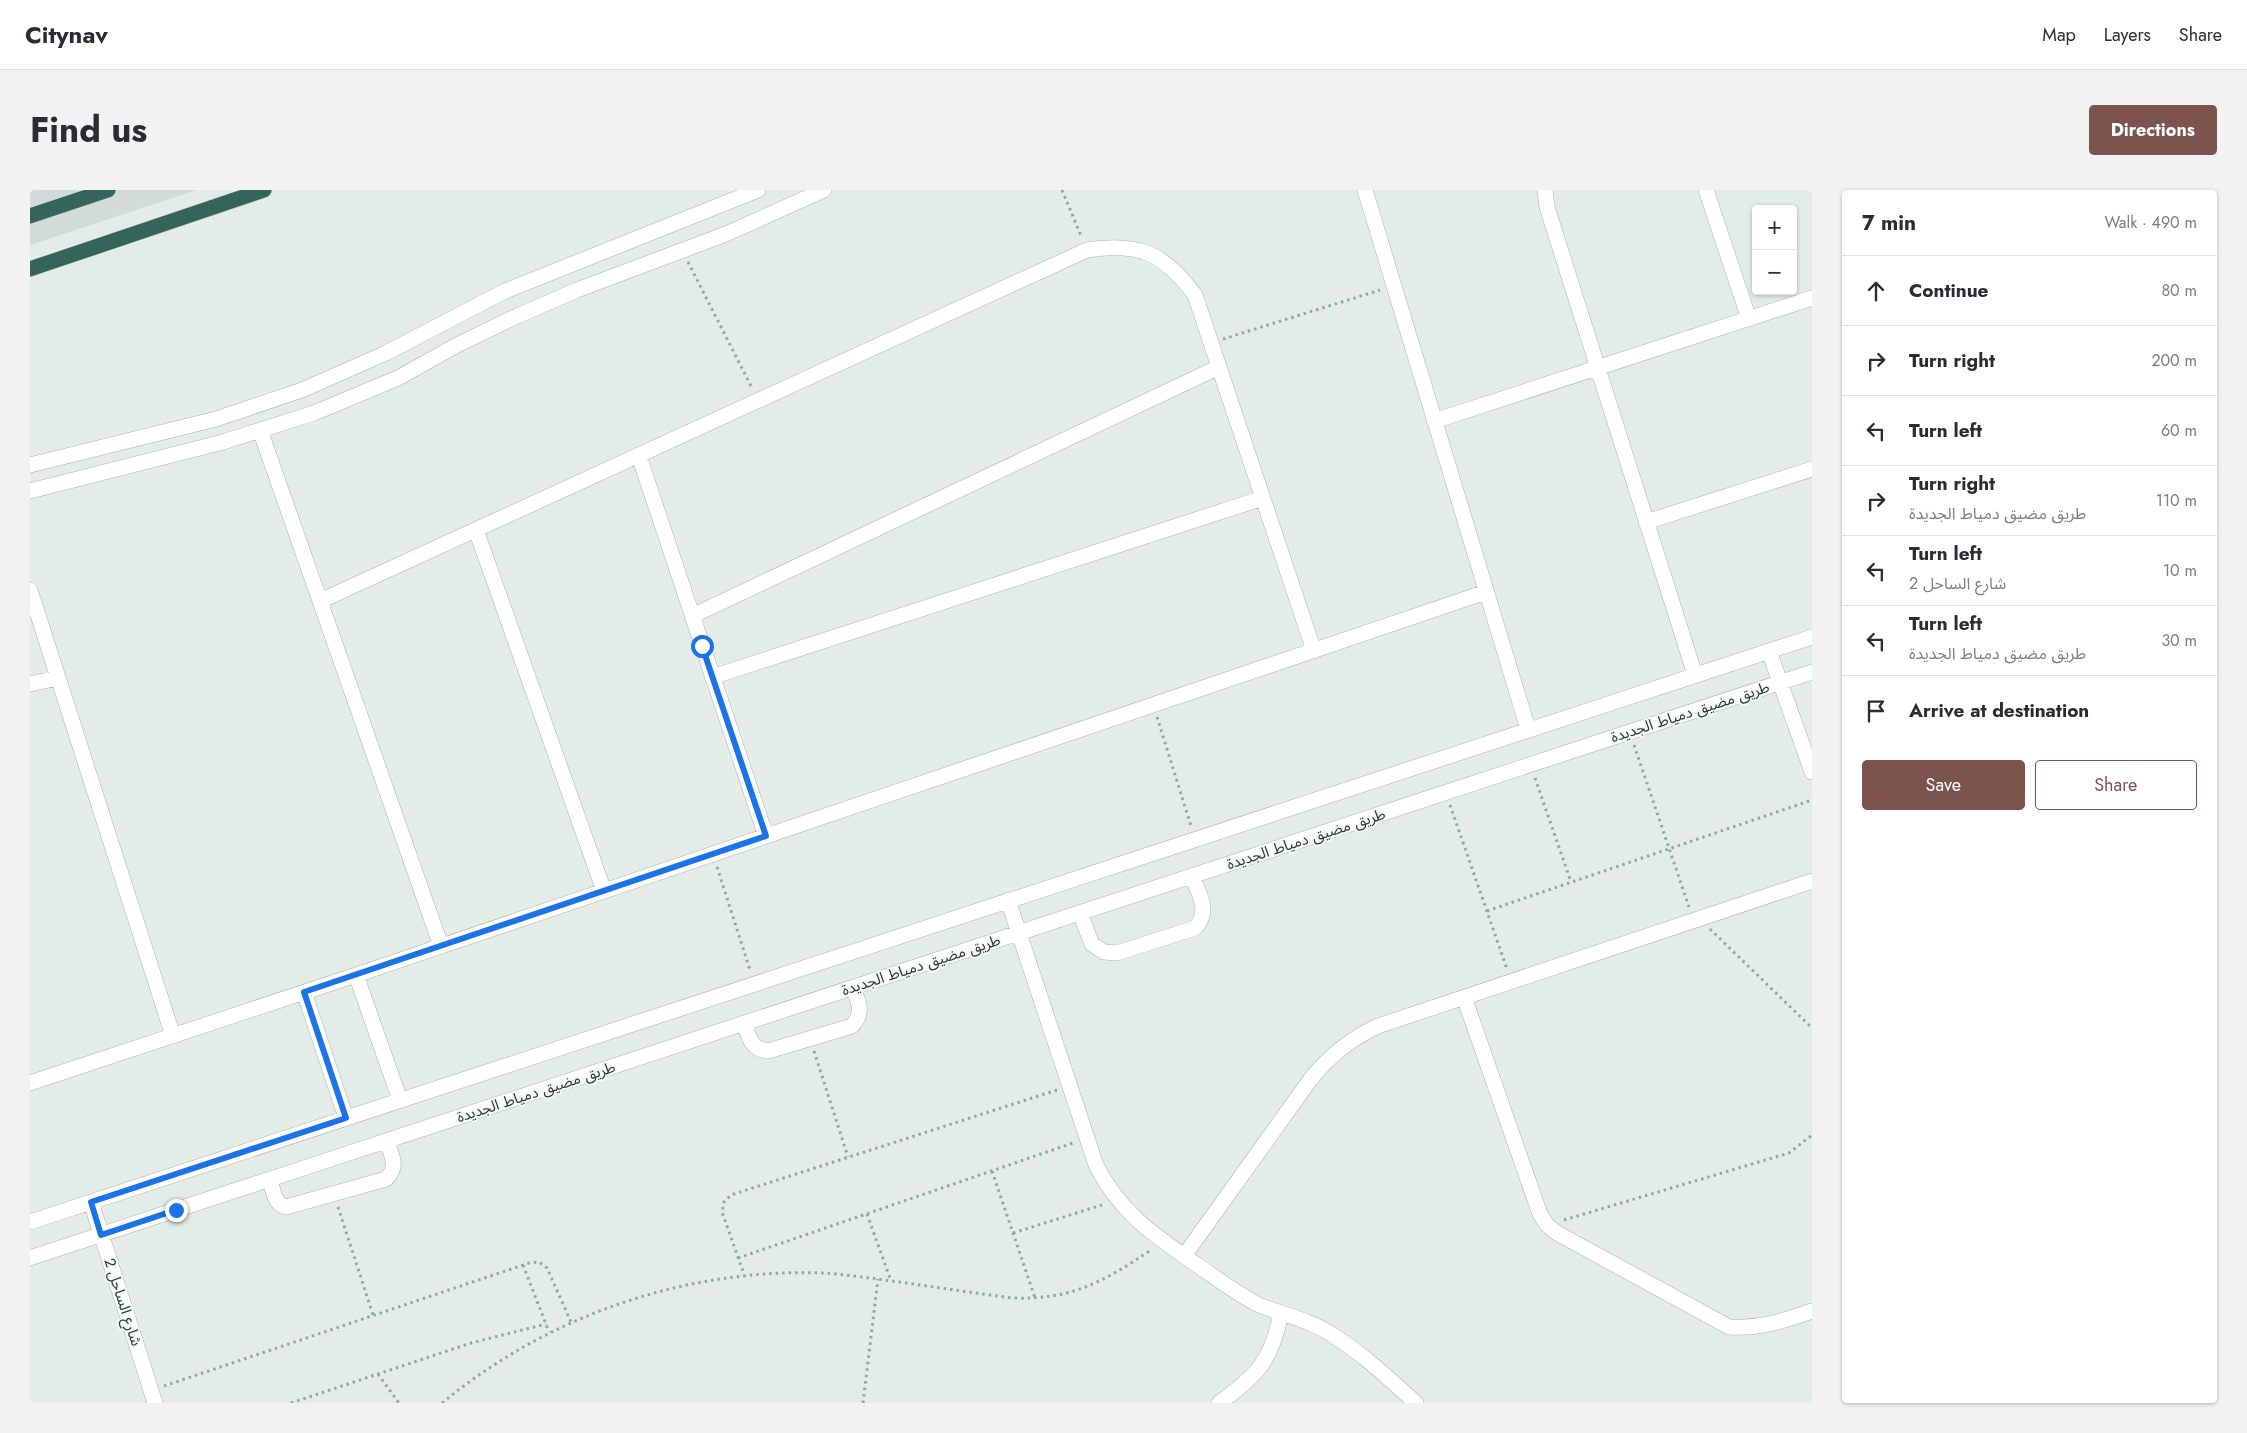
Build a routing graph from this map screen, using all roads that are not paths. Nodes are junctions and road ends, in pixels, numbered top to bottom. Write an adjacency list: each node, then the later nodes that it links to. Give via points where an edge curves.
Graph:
1 (108, 190): 8 (highway)
2 (264, 190): 9 (highway)
3 (758, 190): 17 (street, via 505,291 386,353 302,390 216,419)
4 (824, 190): 15 (street, via 682,251 516,316 398,378 314,413)
5 (1365, 190): 14 (street)
6 (1545, 190): 13 (street, via 1547,208)
7 (1706, 190): 11 (street)
8 (30, 216)
9 (30, 269)
10 (1812, 298): 11 (street)
11 (1749, 319): 13 (street)
12 (1219, 367): 16 (street, via 1195,295 1180,275 1161,259 1137,250 1112,246 1088,250); 20 (street); 26 (street)
13 (1598, 368): 14 (street); 21 (street)
14 (1434, 421): 24 (street)
15 (260, 430): 19 (street); 25 (street)
16 (639, 456): 22 (street); 26 (street)
17 (30, 465)
18 (1812, 469): 21 (street)
19 (30, 491)
20 (1263, 498): 28 (street); 32 (street)
21 (1646, 522): 31 (street)
22 (476, 530): 25 (street); 41 (street)
23 (30, 590): 33 (street)
24 (1486, 592): 28 (street); 36 (street)
25 (320, 601): 45 (street)
26 (692, 616): 32 (street)
27 (1812, 636): 29 (street)
28 (1314, 650): 38 (street)
29 (1769, 651): 31 (street); 34 (street)
30 (1812, 672): 34 (street, طريق مضيق دمياط الجديدة)
31 (1695, 675): 36 (street)
32 (712, 677): 38 (street)
33 (58, 678): 35 (street); 51 (street)
34 (1780, 683): 37 (street); 39 (street, طريق مضيق دمياط الجديدة)
35 (30, 684)
36 (1528, 730): 42 (street)
37 (1812, 772)
38 (766, 836): 41 (street)
39 (1192, 876): 43 (street, طريق مضيق دمياط الجديدة); 43 (street, via 1204,907 1196,928 1110,953 1092,944)
40 (1812, 881): 49 (street)
41 (604, 891): 45 (street)
42 (1008, 900): 44 (street); 53 (street)
43 (1080, 913): 44 (street, طريق مضيق دمياط الجديدة)
44 (1019, 933): 47 (street, طريق مضيق دمياط الجديدة); 60 (street, via 1099,1171 1117,1201 1139,1223)
45 (441, 946): 46 (street)
46 (356, 975): 48 (street); 53 (street)
47 (853, 988): 50 (street, طريق مضيق دمياط الجديدة); 50 (street, via 860,1011 852,1026 763,1050 752,1044)
48 (304, 992): 51 (street); 54 (street)
49 (1464, 998): 60 (street, via 1378,1026 1329,1058); 62 (street, via 1540,1214 1547,1225 1729,1327 1750,1328 1776,1323)
50 (744, 1023): 55 (street, طريق مضيق دمياط الجديدة)
51 (173, 1036): 52 (street)
52 (30, 1083)
53 (400, 1100): 54 (street)
54 (346, 1118): 57 (street)
55 (386, 1141): 56 (street, طريق مضيق دمياط الجديدة); 56 (street, via 394,1160 392,1172 386,1180 290,1207 282,1207 277,1202)
56 (270, 1180): 59 (street, طريق مضيق دمياط الجديدة)
57 (91, 1202): 58 (street); 59 (street, شارع الساحل 2)
58 (30, 1222)
59 (101, 1235): 61 (street, طريق مضيق دمياط الجديدة); 64 (street, شارع الساحل 2)
60 (1184, 1256): 63 (street, via 1238,1293)
61 (30, 1258)
62 (1812, 1311)
63 (1281, 1313): 65 (street, via 1276,1337 1266,1360 1250,1379); 66 (street, via 1305,1320 1331,1334 1366,1359)
64 (153, 1397)
65 (1219, 1403)
66 (1416, 1403)

